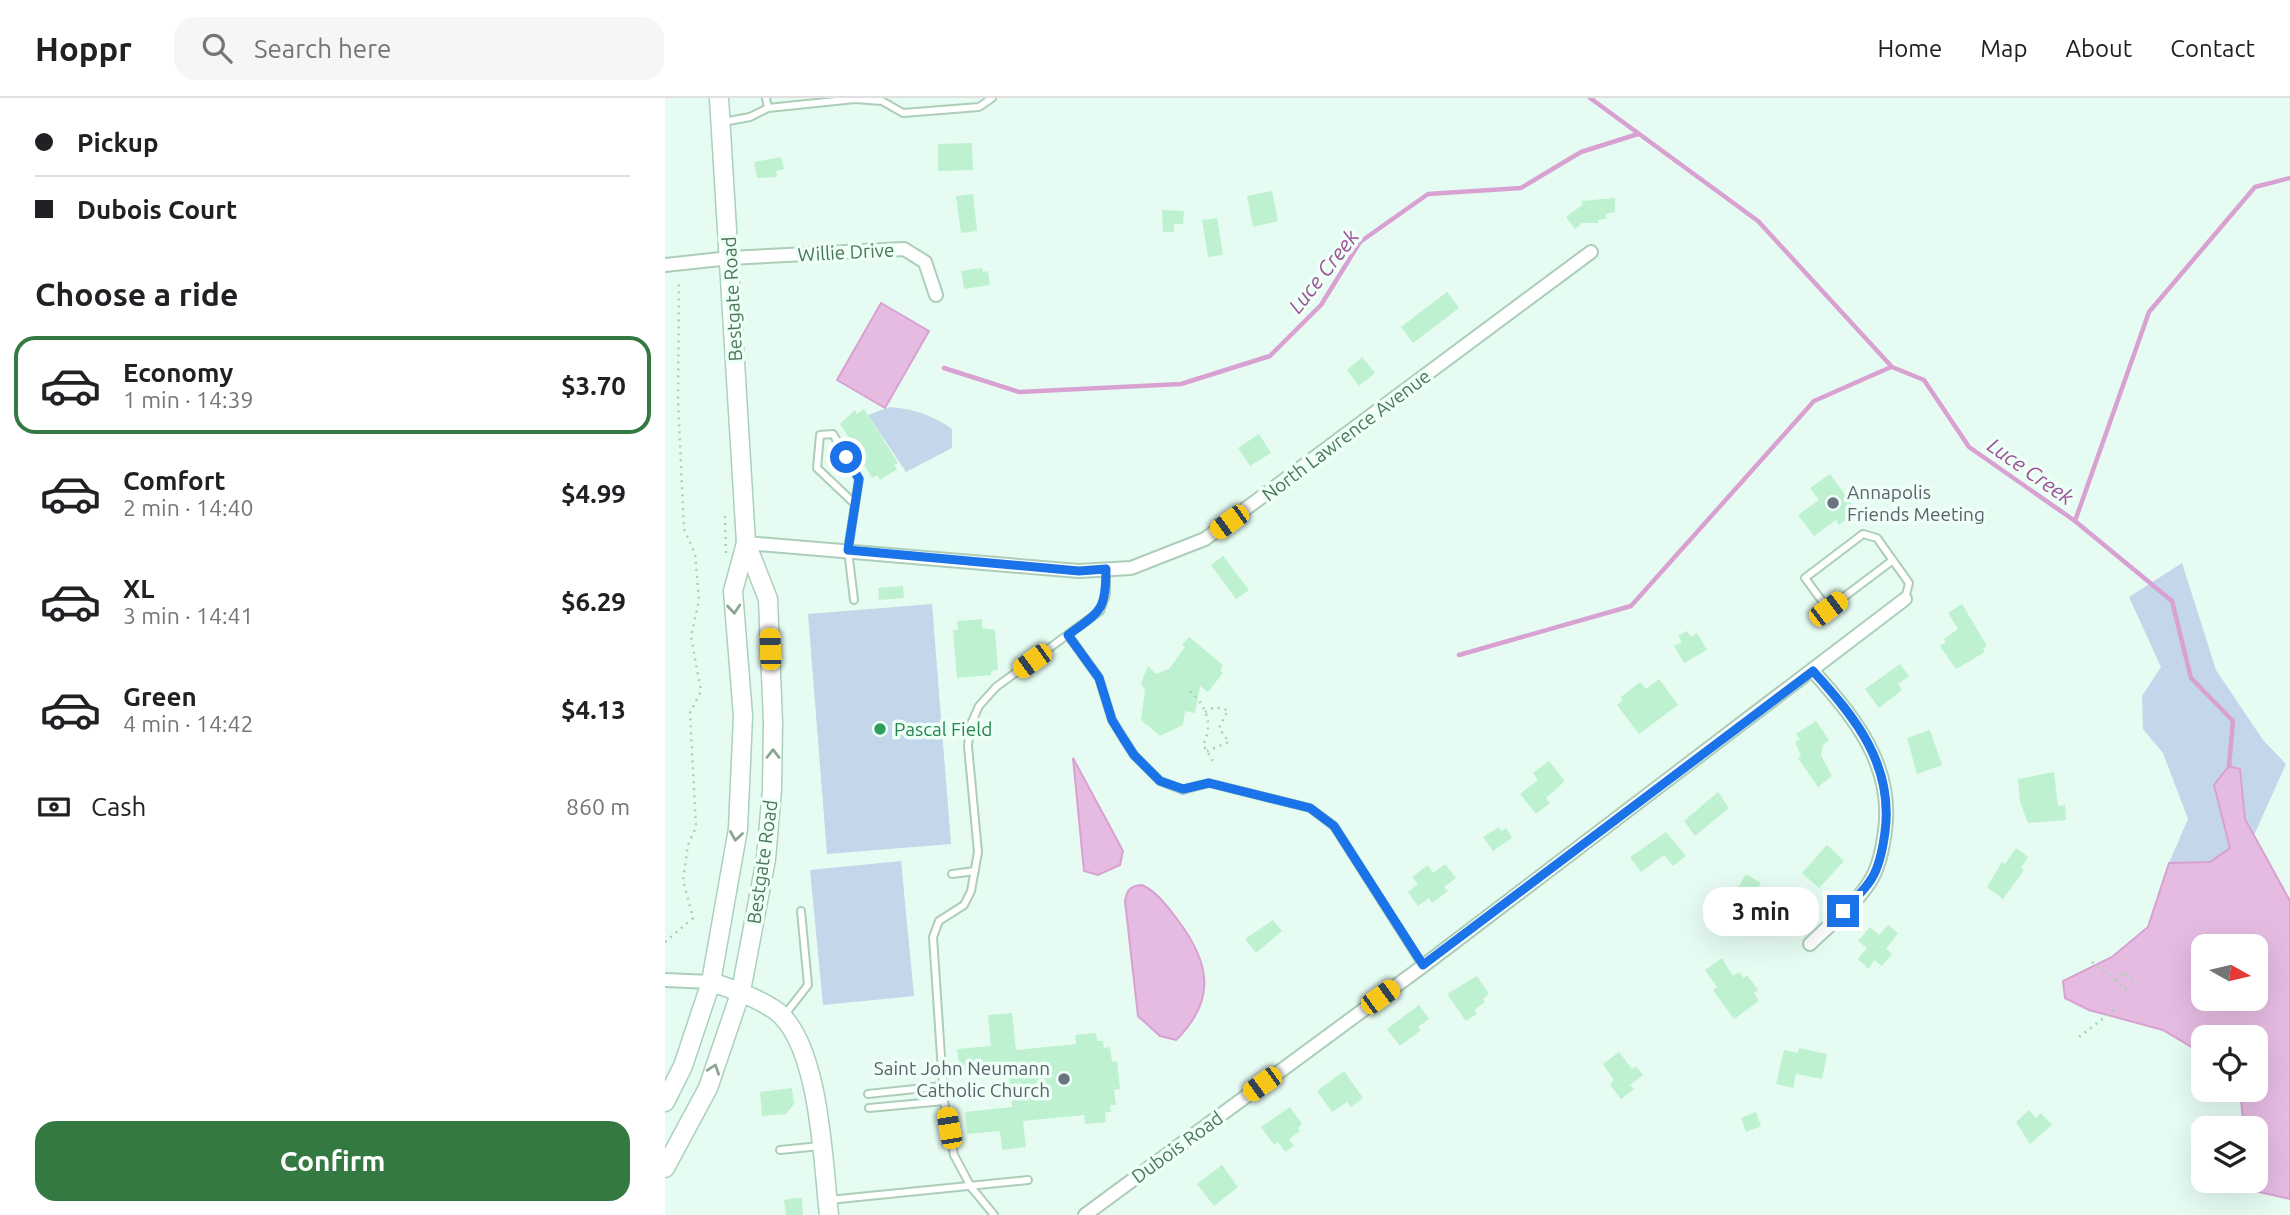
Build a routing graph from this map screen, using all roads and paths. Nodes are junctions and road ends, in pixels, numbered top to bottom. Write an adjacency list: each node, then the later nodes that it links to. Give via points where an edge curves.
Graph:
1 (719, 98): 5 (main road, Bestgate Road)
2 (766, 98): 4 (lane)
3 (992, 98): 4 (lane, via 979,107 903,113 882,102 855,99)
4 (768, 108): 5 (lane)
5 (721, 122): 7 (main road, Bestgate Road)
6 (1591, 252): 17 (street, North Lawrence Avenue, via 1205,539 1131,568)
7 (730, 258): 8 (street, Willie Drive); 10 (street, Willie Drive, via 904,249 925,262); 13 (main road, Bestgate Road)
8 (665, 265)
9 (679, 282): 29 (path, via 684,529 695,554 699,600 691,637 701,691 690,713 696,827 683,880 693,918)
10 (936, 295)
11 (855, 504): 11 (lane, via 817,468 820,435 833,434 859,479); 14 (lane)
12 (725, 516): 15 (path)
13 (746, 543): 14 (street, North Lawrence Avenue); 35 (main road, Bestgate Road, one-way to 35, via 733,591 743,716 738,829); 37 (main road, Bestgate Road, one-way to 13, via 766,859 772,789 768,599)
14 (848, 550): 17 (street, North Lawrence Avenue, via 1079,571); 19 (lane)
15 (726, 557)
16 (1893, 560): 16 (lane, via 1877,538 1863,534 1805,578 1828,609); 18 (lane, via 1909,583)
17 (1106, 569): 20 (lane, via 1106,594 1100,611)
18 (1905, 599): 21 (street, Dubois Road)
19 (854, 600)
20 (1068, 635): 26 (lane, via 996,687 979,706 970,726 978,852); 32 (lane, via 1099,678 1112,720 1127,744 1160,781 1183,789 1209,783 1310,808 1334,826)
21 (1813, 671): 30 (street, via 1869,740 1888,810 1882,851 1872,878); 32 (street, Dubois Road)
22 (1190, 691): 23 (path)
23 (1205, 712): 24 (path, via 1209,726 1203,745); 24 (path, via 1215,707 1228,710 1219,728 1229,742)
24 (1207, 751): 25 (path)
25 (1215, 764)
26 (975, 871): 27 (lane); 42 (lane, via 964,905 939,921 933,937)
27 (952, 874)
28 (801, 911): 40 (lane, via 808,985)
29 (665, 942)
30 (1810, 944)
31 (2092, 962): 34 (path)
32 (1423, 965): 54 (street, Dubois Road)
33 (665, 980): 35 (street)
34 (2116, 981): 36 (path, via 2123,972); 38 (path)
35 (711, 982): 37 (main road); 45 (main road, Bestgate Road, via 683,1066)
36 (2137, 983)
37 (741, 991): 40 (main road); 49 (main road, Bestgate Road, one-way to 37, via 708,1088)
38 (2130, 992)
39 (2114, 1010): 41 (path)
40 (782, 1018): 47 (main road, via 800,1044 813,1082)
41 (2079, 1037)
42 (943, 1086): 43 (lane); 44 (lane)
43 (868, 1094)
44 (944, 1101): 46 (lane); 51 (lane, via 954,1156)
45 (665, 1102)
46 (869, 1108)
47 (820, 1146): 48 (lane); 52 (main road)
48 (780, 1150)
49 (665, 1168)
50 (1028, 1180): 51 (lane)
51 (971, 1187): 52 (lane); 53 (lane)
52 (828, 1208)
53 (994, 1215)
54 (1085, 1215)

